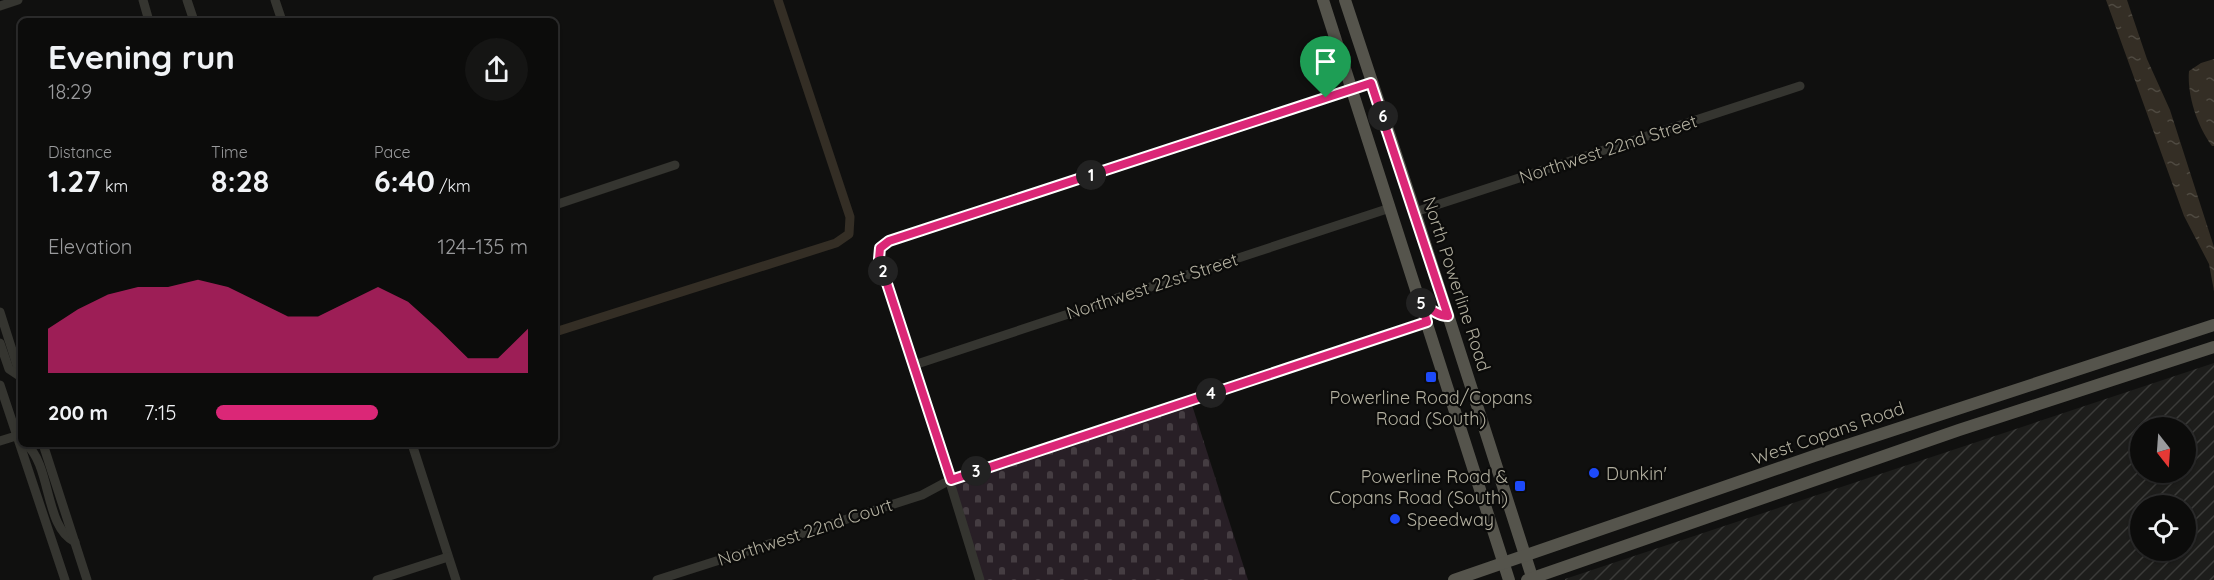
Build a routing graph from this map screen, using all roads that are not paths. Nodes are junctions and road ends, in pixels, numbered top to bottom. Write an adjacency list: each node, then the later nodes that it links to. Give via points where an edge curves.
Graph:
1 (17, 0): 7 (street)
2 (142, 0): 8 (street)
3 (187, 0): 9 (street)
4 (275, 0): 10 (street)
5 (1323, 0): 13 (main road)
6 (1344, 0): 11 (main road, North Powerline Road)
7 (0, 6)
8 (148, 18)
9 (193, 18)
10 (281, 18)
11 (1371, 83): 13 (street); 17 (main road, North Powerline Road)
12 (1800, 86): 17 (street, Northwest 22nd Street)
13 (1352, 89): 16 (main road); 25 (street, via 889,241 880,248 879,259)
14 (675, 165): 15 (street)
15 (558, 204)
16 (1390, 208): 18 (main road); 25 (street, Northwest 22st Street)
17 (1415, 212): 20 (main road, North Powerline Road)
18 (1420, 300): 20 (main road, via 1435,313); 21 (main road)
19 (0, 312): 26 (street)
20 (1448, 316): 38 (main road, North Powerline Road)
21 (1427, 322): 36 (street, Northwest 22nd Court); 40 (main road)
22 (2214, 325): 38 (main road, West Copans Road, via 1814,456)
23 (0, 343): 27 (street, via 9,369)
24 (2214, 347): 49 (main road, via 1959,430)
25 (914, 365): 36 (street)
26 (18, 369)
27 (18, 376)
28 (0, 386): 29 (street)
29 (18, 435)
30 (18, 438): 31 (street)
31 (0, 441)
32 (22, 447): 41 (street)
33 (30, 447): 37 (street, via 60,528)
34 (44, 447): 37 (street)
35 (413, 447): 39 (street)
36 (951, 480): 45 (street, Northwest 22nd Court, via 922,495); 46 (street)
37 (75, 542): 42 (street)
38 (1527, 556): 40 (main road, West Copans Road); 49 (main road, North Powerline Road)
39 (448, 557): 43 (street); 44 (street)
40 (1504, 563): 47 (main road, West Copans Road); 48 (main road)
41 (65, 580)
42 (87, 580)
43 (377, 580)
44 (456, 580)
45 (657, 580)
46 (980, 580)
47 (1455, 580)
48 (1509, 580)
49 (1531, 580)

